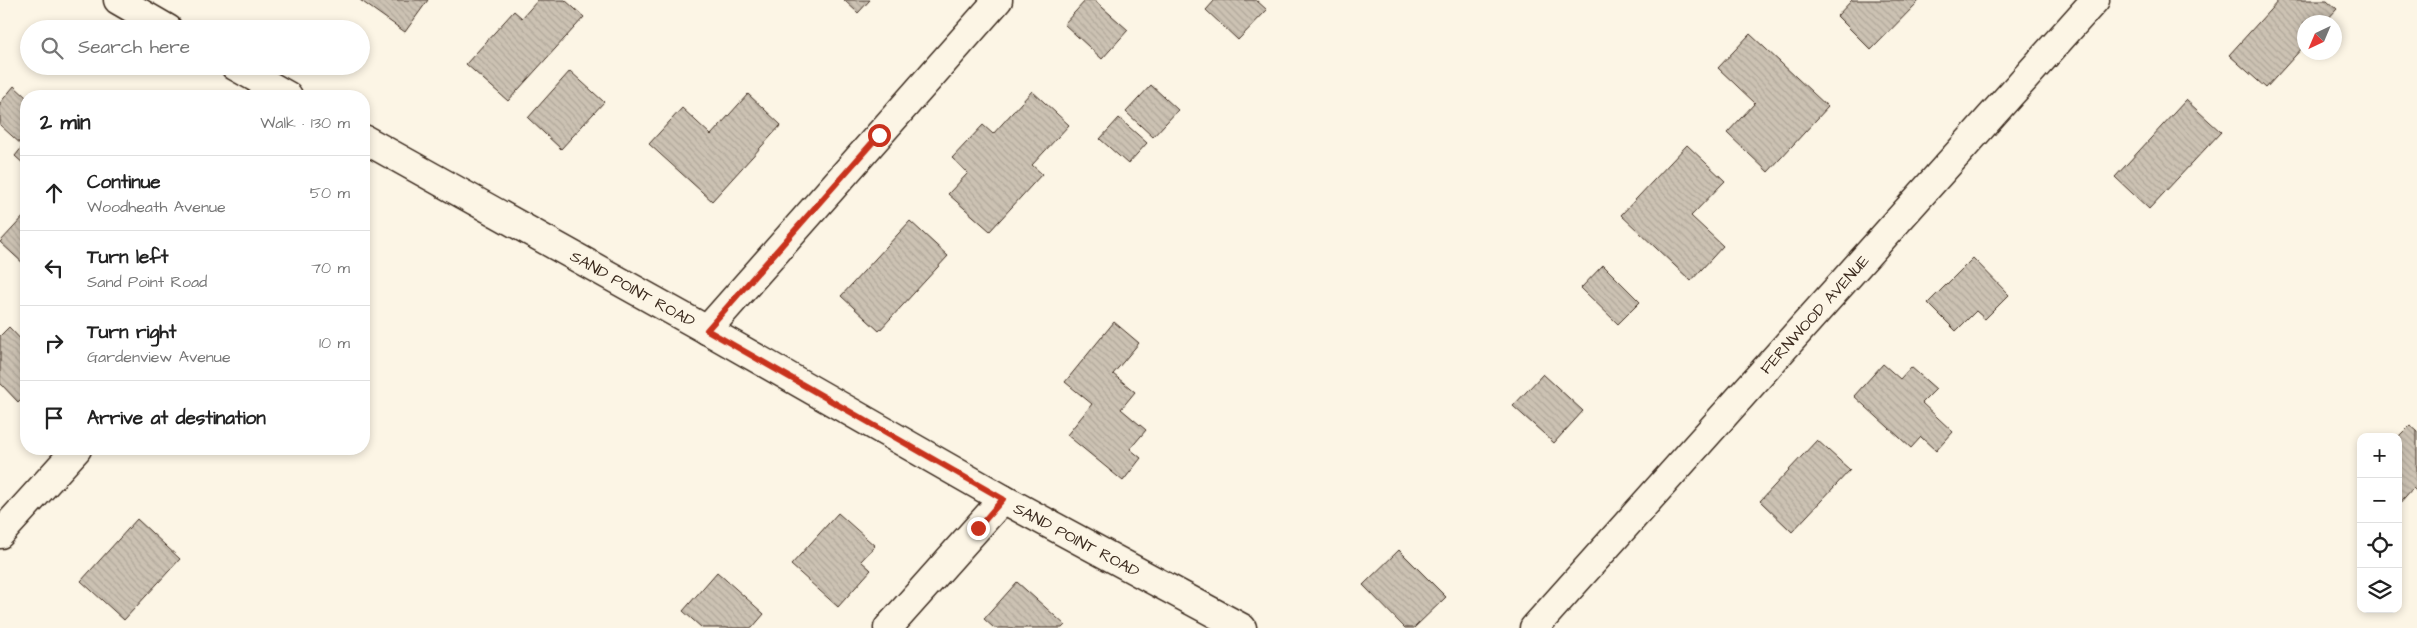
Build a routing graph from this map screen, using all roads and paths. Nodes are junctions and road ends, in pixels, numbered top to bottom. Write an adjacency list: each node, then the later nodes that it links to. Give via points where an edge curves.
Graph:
1 (118, 0): 4 (street)
2 (998, 0): 8 (street)
3 (2095, 0): 14 (street, FERNWOOD AVENUE)
4 (152, 20)
5 (251, 75): 6 (street)
6 (277, 90)
7 (370, 142): 8 (street, SAND POINT ROAD)
8 (707, 330): 10 (street, SAND POINT ROAD)
9 (72, 455): 11 (street)
10 (1003, 499): 12 (street); 13 (street, SAND POINT ROAD)
11 (0, 534)
12 (888, 628)
13 (1242, 628)
14 (1534, 628)

